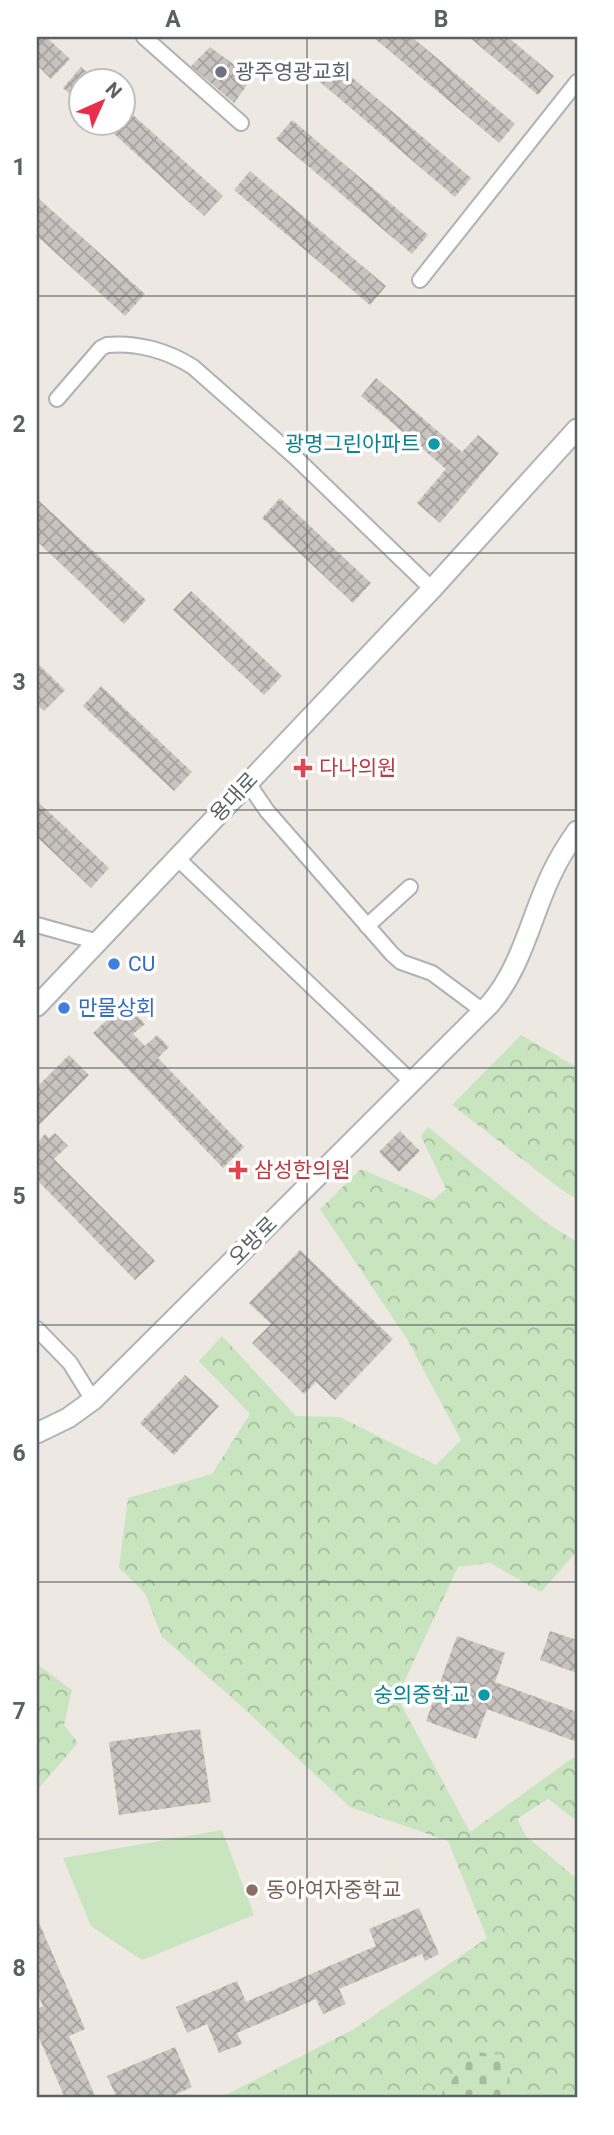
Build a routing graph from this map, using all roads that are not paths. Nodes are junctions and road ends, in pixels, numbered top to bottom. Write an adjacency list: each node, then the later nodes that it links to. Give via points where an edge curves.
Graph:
1 (144, 37): 3 (street)
2 (577, 82): 4 (street)
3 (241, 123)
4 (420, 280)
5 (57, 399): 7 (street, via 107,345 176,356 295,457)
6 (577, 429): 7 (main road, 용대로)
7 (432, 589): 8 (main road, 용대로)
8 (248, 783): 10 (main road, 용대로); 13 (street)
9 (577, 831): 16 (main road, 오방로, via 552,872 506,983)
10 (177, 858): 14 (main road, 용대로); 17 (street)
11 (410, 887): 13 (street)
12 (37, 925): 14 (street)
13 (368, 926): 16 (street, via 401,962 432,972)
14 (98, 942): 15 (main road, 용대로)
15 (37, 1006)
16 (483, 1011): 17 (main road, 오방로)
17 (413, 1083): 19 (main road, 오방로)
18 (37, 1329): 19 (street, via 71,1363)
19 (93, 1400): 20 (main road, 오방로)
20 (37, 1433)

